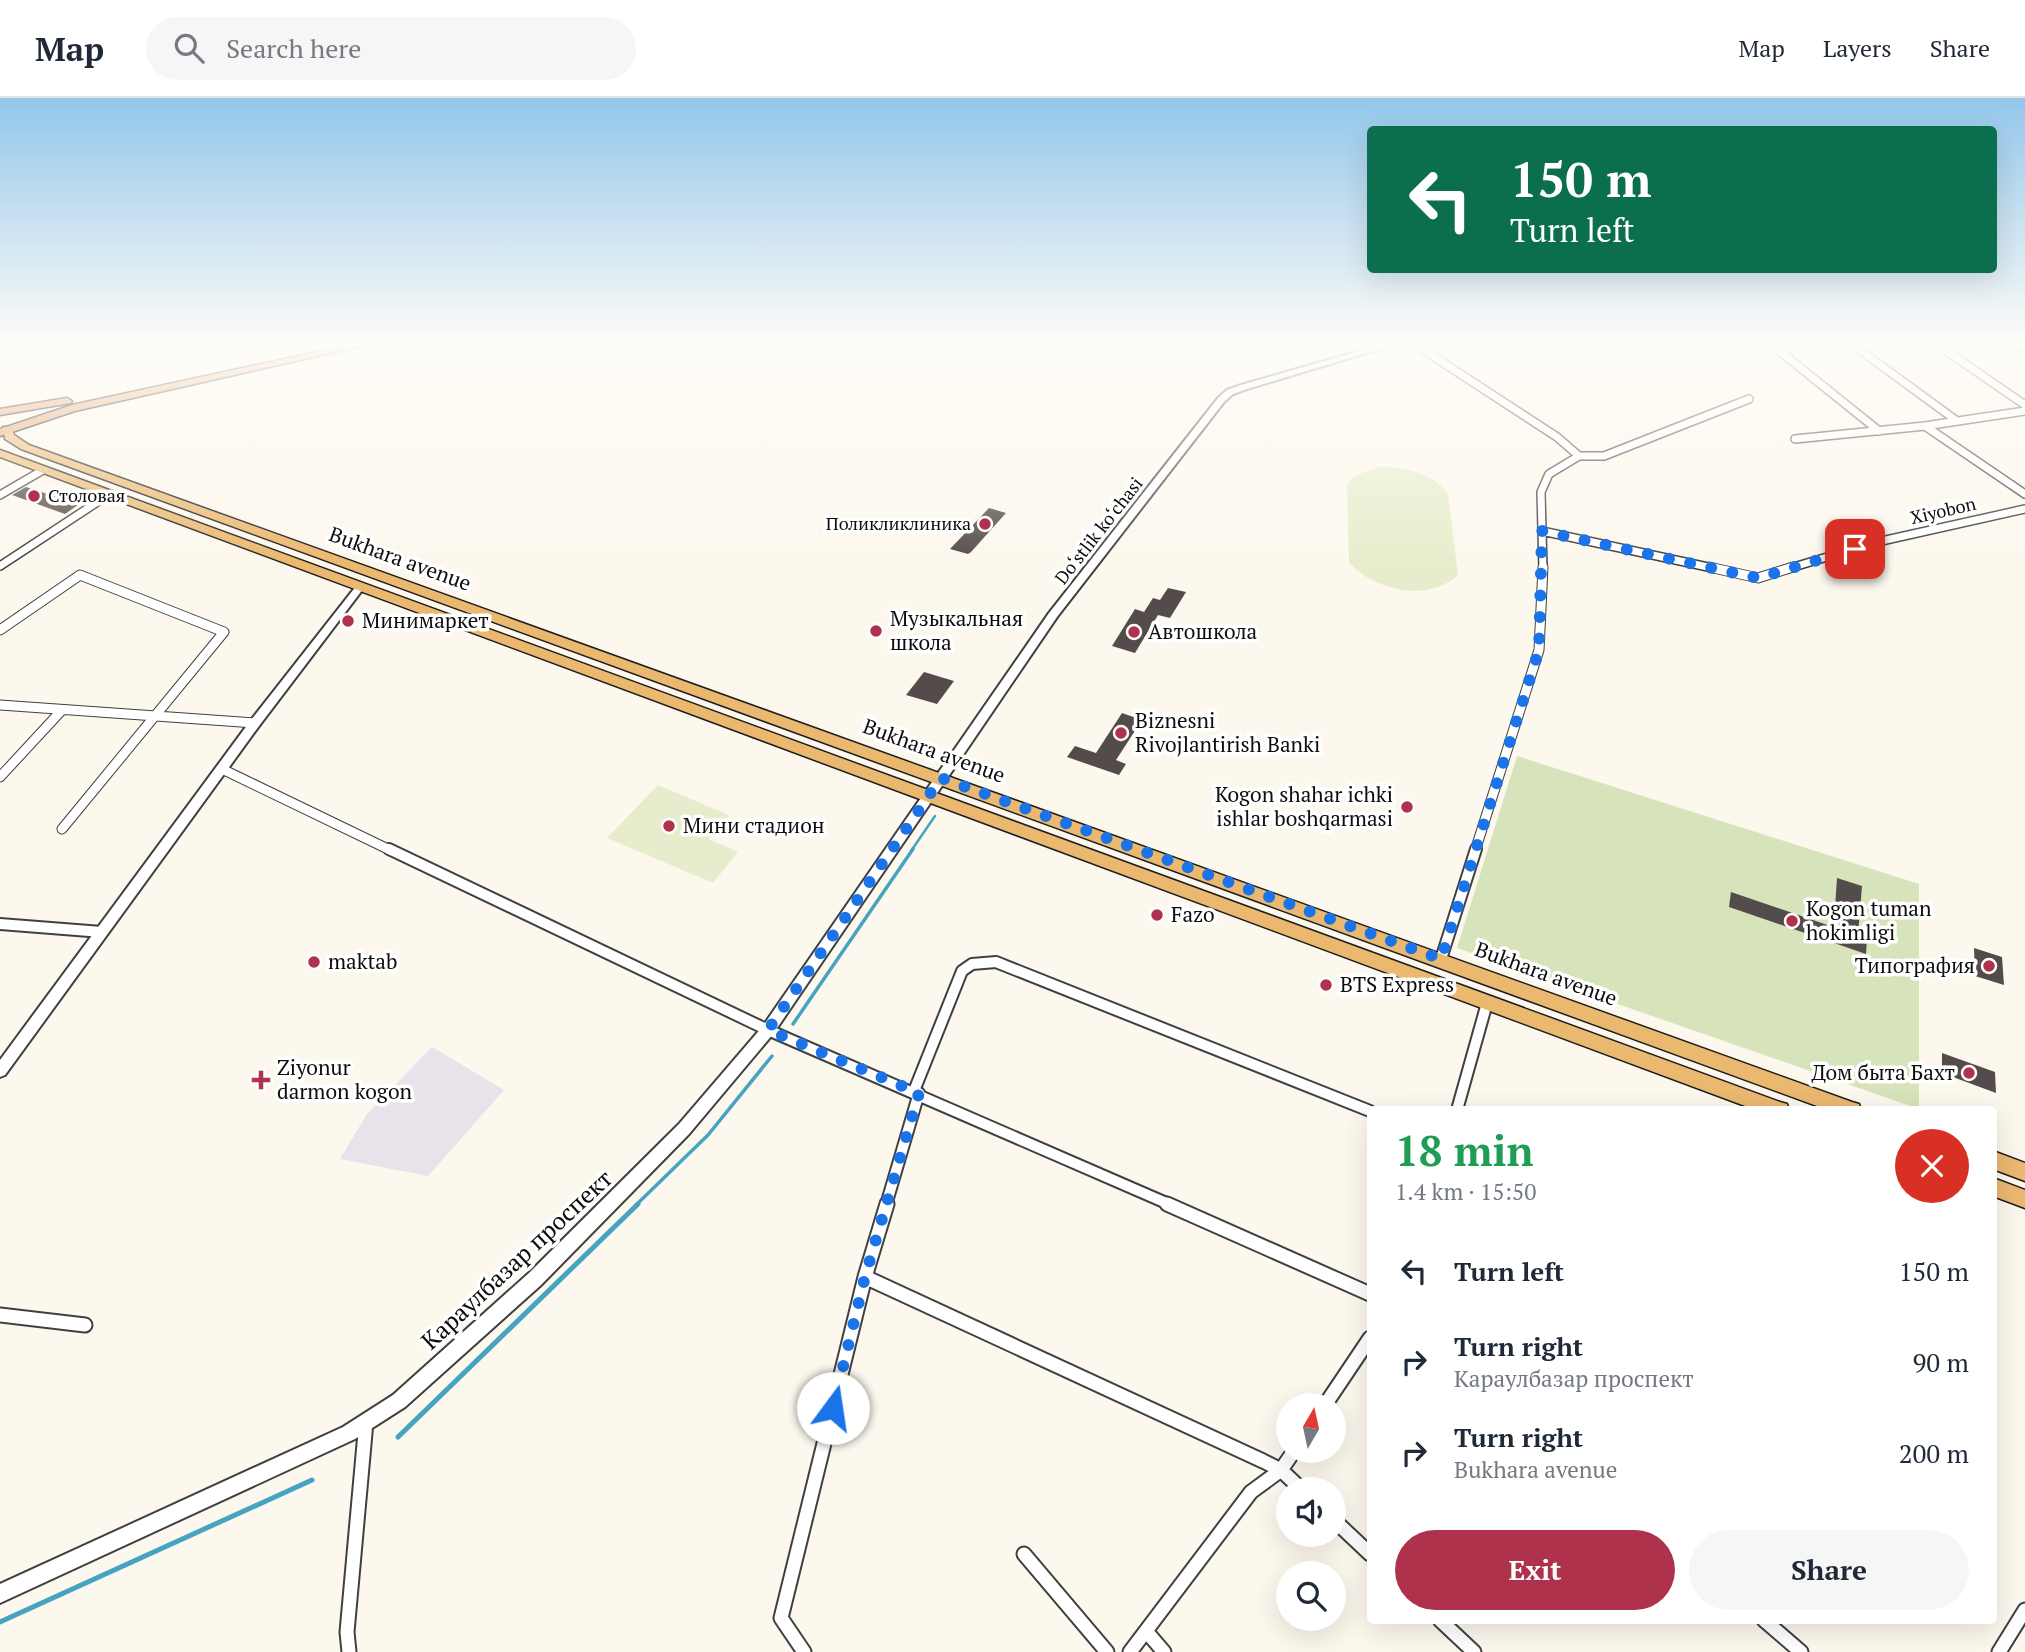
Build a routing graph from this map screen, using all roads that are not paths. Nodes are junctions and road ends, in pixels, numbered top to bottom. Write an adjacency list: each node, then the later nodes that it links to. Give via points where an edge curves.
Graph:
1 (44, 418): 10 (highway)
2 (1207, 418): 31 (street, Do‘stlik ko‘chasi, via 1053,615)
3 (1527, 418): 15 (street)
4 (1702, 418): 15 (street, via 1604,456)
5 (1862, 418): 11 (street)
6 (1952, 418): 8 (street)
7 (1981, 418): 8 (street)
8 (1957, 421): 9 (street)
9 (1925, 426): 11 (street); 19 (street)
10 (4, 431): 14 (main road, Bukhara avenue, via 25,447)
11 (1879, 431): 12 (street)
12 (1795, 439)
13 (0, 453): 16 (main road, Bukhara avenue)
14 (50, 456): 16 (main road, via 37,459); 31 (main road, Bukhara avenue)
15 (1579, 456): 21 (street, via 1549,474 1541,492)
16 (37, 468): 17 (street); 18 (main road, Bukhara avenue)
17 (0, 495)
18 (108, 495): 22 (street); 23 (main road, Bukhara avenue)
19 (2025, 495)
20 (2025, 509): 21 (street, Xiyobon, via 1877,542 1758,578)
21 (1542, 531): 36 (street, via 1539,650)
22 (0, 566)
23 (360, 587): 28 (street); 32 (main road, Bukhara avenue)
24 (0, 629): 27 (street, via 80,575 224,632)
25 (0, 705): 26 (street)
26 (62, 710): 27 (street); 30 (street)
27 (158, 716): 28 (street); 33 (street)
28 (255, 723): 29 (street)
29 (222, 769): 35 (street); 39 (street)
30 (0, 778)
31 (941, 778): 32 (street, Do‘stlik ko‘chasi); 36 (main road, Bukhara avenue)
32 (930, 795): 37 (main road, Bukhara avenue); 39 (street, Караулбазар проспект)
33 (62, 828)
34 (0, 924): 35 (street)
35 (102, 932): 40 (street)
36 (1441, 959): 37 (main road); 44 (main road, Bukhara avenue)
37 (1434, 983): 38 (main road, Bukhara avenue)
38 (1487, 1003): 42 (street); 43 (main road, Bukhara avenue)
39 (768, 1030): 41 (street); 56 (street, Караулбазар проспект, via 684,1129 535,1279 399,1401)
40 (0, 1071)
41 (917, 1092): 45 (street, via 962,971 985,961); 50 (street); 51 (street)
42 (1458, 1106)
43 (1769, 1106)
44 (1841, 1106)
45 (1367, 1110)
46 (1997, 1162): 47 (main road)
47 (2025, 1172)
48 (1997, 1188): 49 (main road)
49 (2025, 1199)
50 (865, 1277): 58 (street); 69 (street, via 781,1618)
51 (1367, 1293)
52 (0, 1315): 53 (street)
53 (85, 1325)
54 (1367, 1342): 55 (street)
55 (1333, 1393)
56 (366, 1422): 63 (street, Караулбазар проспект); 68 (street, via 346,1632)
57 (1286, 1463): 58 (street)
58 (1281, 1470): 59 (street); 67 (street, via 1251,1492)
59 (1288, 1477)
60 (1346, 1531): 61 (street)
61 (1367, 1551)
62 (1024, 1554): 70 (street)
63 (0, 1594)
64 (2025, 1610): 75 (street)
65 (1444, 1624): 73 (street)
66 (1769, 1624): 74 (street)
67 (1146, 1631): 71 (street); 72 (street)
68 (349, 1652)
69 (804, 1652)
70 (1107, 1652)
71 (1130, 1652)
72 (1164, 1652)
73 (1474, 1652)
74 (1801, 1652)
75 (1999, 1652)

